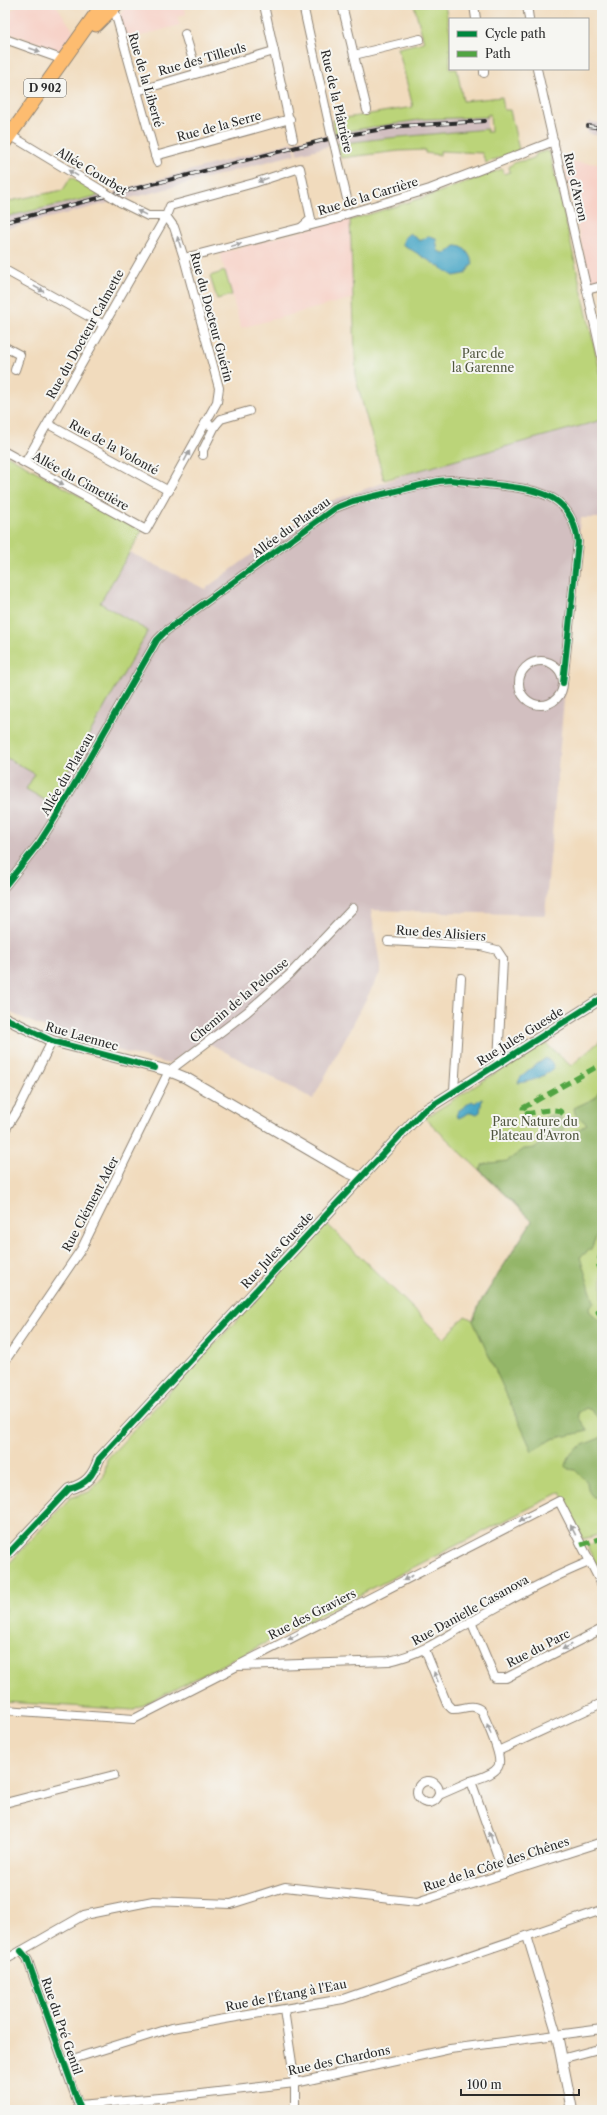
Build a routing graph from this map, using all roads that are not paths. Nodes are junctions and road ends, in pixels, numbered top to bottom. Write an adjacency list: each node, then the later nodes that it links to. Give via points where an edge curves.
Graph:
1 (264, 5): 12 (street)
2 (303, 5): 24 (street, Rue de la Plâtrière, bridge)
3 (342, 5): 13 (street)
4 (474, 5): 7 (street)
5 (527, 5): 8 (street)
6 (111, 6): 14 (main road, D 902, via 84,28 84,33); 17 (street, Rue de la Liberté)
7 (476, 18)
8 (529, 18)
9 (185, 34): 16 (street)
10 (5, 39): 14 (street, one-way to 14)
11 (420, 39): 13 (street)
12 (274, 51): 16 (street, Rue des Tilleuls); 19 (street)
13 (354, 55): 18 (street)
14 (64, 60): 20 (main road, D 902)
15 (537, 70): 22 (street, Rue d'Avron)
16 (197, 73): 17 (street, Rue des Tilleuls)
17 (137, 91): 23 (street, Rue de la Liberté)
18 (367, 110)
19 (290, 119): 21 (street); 23 (street, Rue de la Serre)
20 (8, 138): 25 (street, Allée Courbet, one-way to 20, bridge, via 148,216)
21 (293, 139)
22 (554, 142): 26 (street, Rue de la Carrière, via 430,189); 30 (street, Rue d'Avron)
23 (156, 159)
24 (348, 203)
25 (166, 216): 26 (street, Rue du Docteur Calmette, one-way to 25, via 311,219 300,168 170,206); 27 (street, Rue du Docteur Guérin, one-way to 25, via 174,227); 31 (street, Rue du Docteur Calmette)
26 (301, 228): 27 (street, Rue de la Carrière, one-way to 26)
27 (184, 258): 37 (street, Rue du Docteur Guérin, via 219,388 217,402)
28 (5, 270): 31 (street, one-way to 31)
29 (602, 286): 30 (street)
30 (587, 290): 33 (street, Rue d'Avron)
31 (104, 325): 36 (street, Rue du Docteur Calmette)
32 (5, 347): 34 (street, via 20,355)
33 (602, 358)
34 (15, 370)
35 (249, 411): 38 (street, via 221,419)
36 (48, 424): 41 (street, Rue du Docteur Calmette); 42 (street, Rue de la Volonté)
37 (205, 424): 38 (street); 42 (street, Rue du Docteur Guérin, one-way to 37)
38 (215, 426): 40 (street)
39 (5, 452): 41 (street, Allée du Cimetière)
40 (203, 455)
41 (25, 463): 43 (street, Allée du Cimetière, one-way to 43)
42 (169, 491): 43 (street, Rue du Docteur Guérin)
43 (146, 530)
44 (566, 649): 45 (street, via 561,656); 46 (street, Allée du Plateau); 47 (street, Allée du Plateau, via 578,542 570,516 556,499 532,490 450,480 343,504 157,640 55,818)
45 (548, 662): 46 (street, via 559,669); 46 (street, via 534,662 524,670 519,684 524,697 537,704 552,702 562,690)
46 (563, 683)
47 (5, 886)
48 (353, 908): 55 (street, Chemin de la Pelouse, via 289,975 247,1012)
49 (388, 941): 54 (street, Rue des Alisiers, via 481,946 497,950 502,959)
50 (461, 978): 56 (street)
51 (602, 998): 54 (street, Rue Jules Guesde)
52 (5, 1018): 53 (street, Rue Laennec)
53 (52, 1041): 55 (street, Rue Laennec); 57 (street, via 20,1106)
54 (498, 1063): 56 (street, Rue Jules Guesde)
55 (169, 1071): 58 (street, Rue Laennec, via 186,1078 347,1172); 59 (street, Rue Clément Ader, via 82,1248)
56 (454, 1091): 58 (street, Rue Jules Guesde, via 422,1112)
57 (5, 1130)
58 (360, 1177): 60 (street, Rue Jules Guesde, via 99,1459 90,1479 80,1486 69,1489)
59 (5, 1360)
60 (5, 1557)
61 (589, 1561): 62 (street); 63 (street, Rue Danielle Casanova); 66 (street, Rue des Graviers, one-way to 66, via 559,1501)
62 (602, 1585)
63 (472, 1621): 64 (street, Rue du Parc, one-way to 63, via 506,1678 495,1678); 65 (street, Rue Danielle Casanova)
64 (602, 1629)
65 (425, 1650): 66 (street, Rue Danielle Casanova, via 409,1657 389,1661); 69 (street, one-way to 65, via 482,1711 476,1706 452,1709 447,1704)
66 (237, 1666): 68 (street, Rue des Graviers, via 134,1719)
67 (602, 1703): 69 (street)
68 (5, 1710)
69 (498, 1751): 71 (street, via 499,1766 493,1772)
70 (114, 1775): 73 (street)
71 (471, 1781): 72 (street); 75 (street, one-way to 71)
72 (439, 1795)
73 (5, 1803)
74 (602, 1842): 75 (street, Rue de la Côte des Chênes)
75 (504, 1874): 78 (street, Rue de la Côte des Chênes, via 418,1902 285,1888 231,1904 153,1901 84,1915)
76 (602, 1910): 77 (street, Rue de l'Étang à l'Eau)
77 (527, 1936): 80 (street, Rue de l'Étang à l'Eau, via 342,1999); 82 (street)
78 (21, 1951): 79 (street, Rue de la Côte des Chênes); 85 (street, Rue du Pré Gentil, via 27,1958)
79 (5, 1960)
80 (284, 2010): 85 (street, Rue de l'Étang à l'Eau, via 172,2028); 86 (street)
81 (602, 2029): 82 (street, Rue des Chardons)
82 (557, 2035): 84 (street); 86 (street, Rue des Chardons, via 450,2049)
83 (602, 2048): 84 (street)
84 (562, 2059): 89 (street)
85 (63, 2062): 87 (street, Rue du Pré Gentil)
86 (296, 2083): 87 (street, Rue des Chardons); 88 (street)
87 (80, 2108)
88 (295, 2110)
89 (572, 2110)

